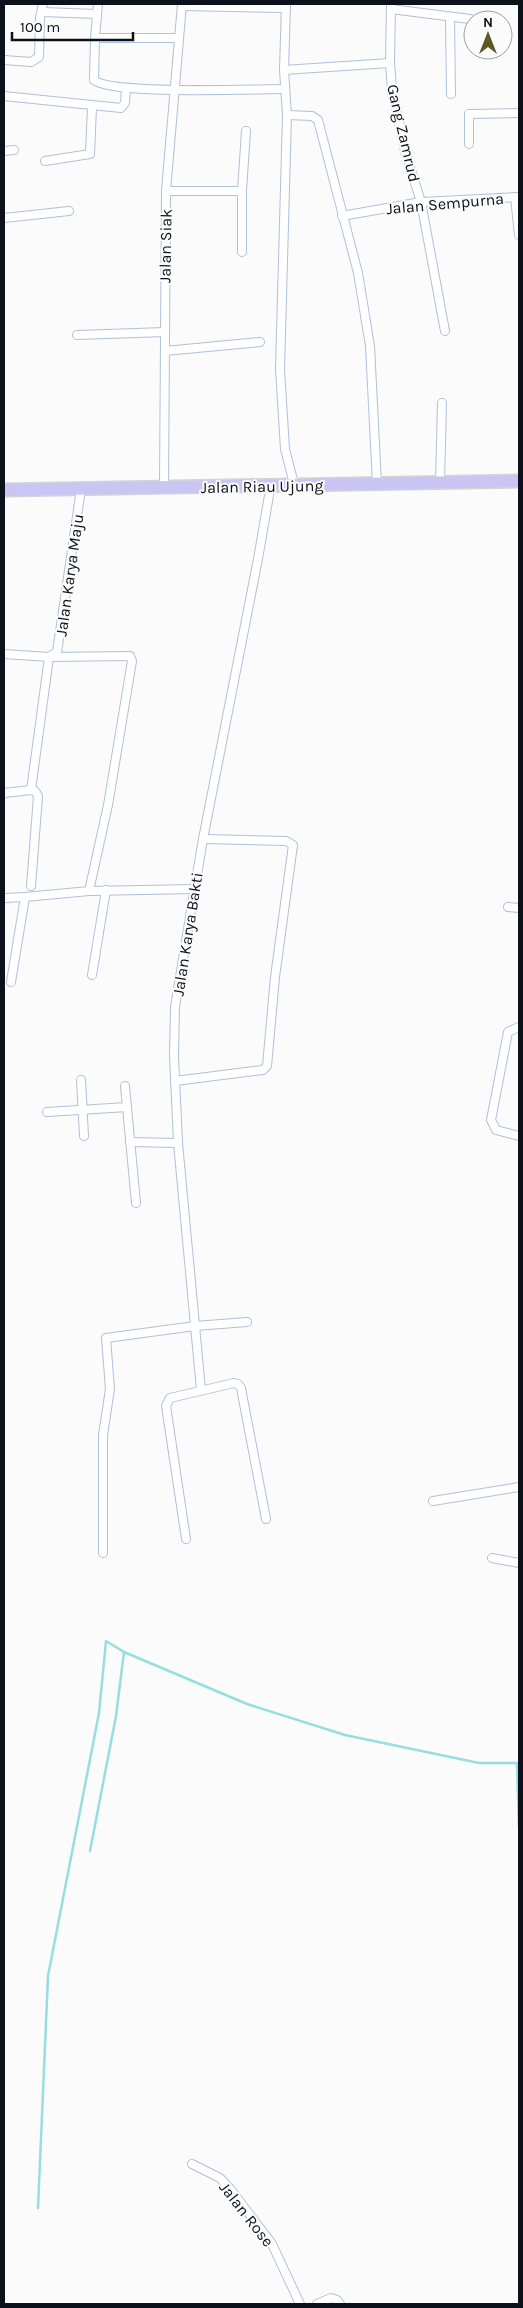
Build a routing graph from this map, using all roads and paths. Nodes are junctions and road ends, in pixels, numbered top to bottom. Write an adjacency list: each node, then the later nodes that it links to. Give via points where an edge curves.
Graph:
1 (98, 4): 6 (street)
2 (182, 5): 3 (street); 10 (street, Jalan Siak)
3 (286, 6): 13 (street)
4 (391, 6): 7 (street); 12 (street, Gang Zamrud)
5 (42, 8): 6 (street); 11 (street, via 39,57 31,62)
6 (97, 14): 9 (street)
7 (450, 17): 8 (street); 17 (street)
8 (463, 18)
9 (95, 38): 10 (street); 14 (street, via 94,80)
10 (178, 38): 16 (street, Jalan Siak)
11 (4, 60)
12 (390, 63): 13 (street); 30 (street, Gang Zamrud, via 405,151)
13 (284, 70): 15 (street)
14 (126, 88): 16 (street); 19 (street, via 125,103 121,108)
15 (285, 89): 16 (street); 21 (street)
16 (174, 90): 27 (street, Jalan Siak)
17 (451, 94)
18 (4, 96): 19 (street)
19 (92, 107): 26 (street, via 90,154)
20 (519, 113): 23 (street, via 470,114)
21 (286, 115): 32 (street, via 312,116 318,120); 45 (street, via 280,369 285,449)
22 (246, 131): 28 (street)
23 (470, 144)
24 (14, 150): 25 (street)
25 (4, 151)
26 (45, 161)
27 (166, 190): 28 (street); 37 (street, Jalan Siak)
28 (242, 191): 35 (street)
29 (517, 197): 30 (street, Jalan Sempurna); 34 (street)
30 (421, 202): 32 (street, Jalan Sempurna); 36 (street, Gang Zamrud)
31 (68, 211): 33 (street)
32 (342, 216): 46 (street, via 358,273 370,346)
33 (4, 218)
34 (519, 235)
35 (242, 252)
36 (445, 331)
37 (165, 332): 38 (street); 40 (street, Jalan Siak)
38 (77, 335)
39 (260, 342): 40 (street)
40 (165, 351): 47 (street, Jalan Siak)
41 (442, 403): 43 (street)
42 (519, 481): 43 (main road, Jalan Riau Ujung)
43 (440, 482): 46 (main road, Jalan Riau Ujung)
44 (271, 484): 45 (main road, Jalan Riau Ujung); 47 (main road, Jalan Riau Ujung); 54 (street, Jalan Karya Bakti)
45 (294, 484): 46 (main road, Jalan Riau Ujung)
46 (377, 484)
47 (164, 488): 48 (main road, Jalan Riau Ujung)
48 (81, 489): 49 (main road, Jalan Riau Ujung); 51 (street, Jalan Karya Maju, via 58,649)
49 (4, 490)
50 (4, 654): 51 (street)
51 (49, 657): 52 (street, Jalan Karya Maju); 57 (street, Jalan Karya Maju, via 127,655 132,661 118,752)
52 (33, 791): 53 (street); 55 (street, Jalan Karya Maju, via 38,796)
53 (4, 793)
54 (203, 839): 56 (street, Jalan Karya Bakti); 67 (street, via 286,841 293,845 266,1066 254,1072)
55 (31, 886)
56 (196, 888): 58 (street); 67 (street, Jalan Karya Bakti, via 175,1007)
57 (89, 890): 58 (street); 60 (street)
58 (106, 890): 63 (street)
59 (4, 898): 60 (street)
60 (25, 898): 64 (street)
61 (508, 907): 62 (street)
62 (519, 908)
63 (92, 975)
64 (11, 982)
65 (519, 1027): 73 (street, via 508,1032 491,1120 496,1130)
66 (81, 1080): 70 (street)
67 (175, 1081): 75 (street, Jalan Karya Bakti)
68 (125, 1086): 69 (street)
69 (127, 1107): 70 (street); 74 (street)
70 (83, 1110): 71 (street); 72 (street)
71 (47, 1112)
72 (84, 1136)
73 (519, 1136)
74 (130, 1142): 75 (street); 76 (street)
75 (178, 1143): 78 (street, Jalan Karya Bakti)
76 (136, 1203)
77 (247, 1322): 78 (street)
78 (195, 1326): 79 (street, Jalan Karya Bakti); 84 (street, via 106,1339 110,1389 104,1435)
79 (201, 1390): 82 (street, via 234,1383 241,1388); 83 (street, via 170,1398 166,1406)
80 (519, 1487): 81 (street)
81 (433, 1500)
82 (266, 1519)
83 (186, 1539)
84 (103, 1553)
85 (492, 1558): 86 (street)
86 (519, 1563)
87 (192, 2164): 88 (street, Jalan Rose, via 220,2178 231,2190 272,2244)
88 (300, 2304)
89 (317, 2304): 90 (street, via 331,2298)
90 (340, 2304)

